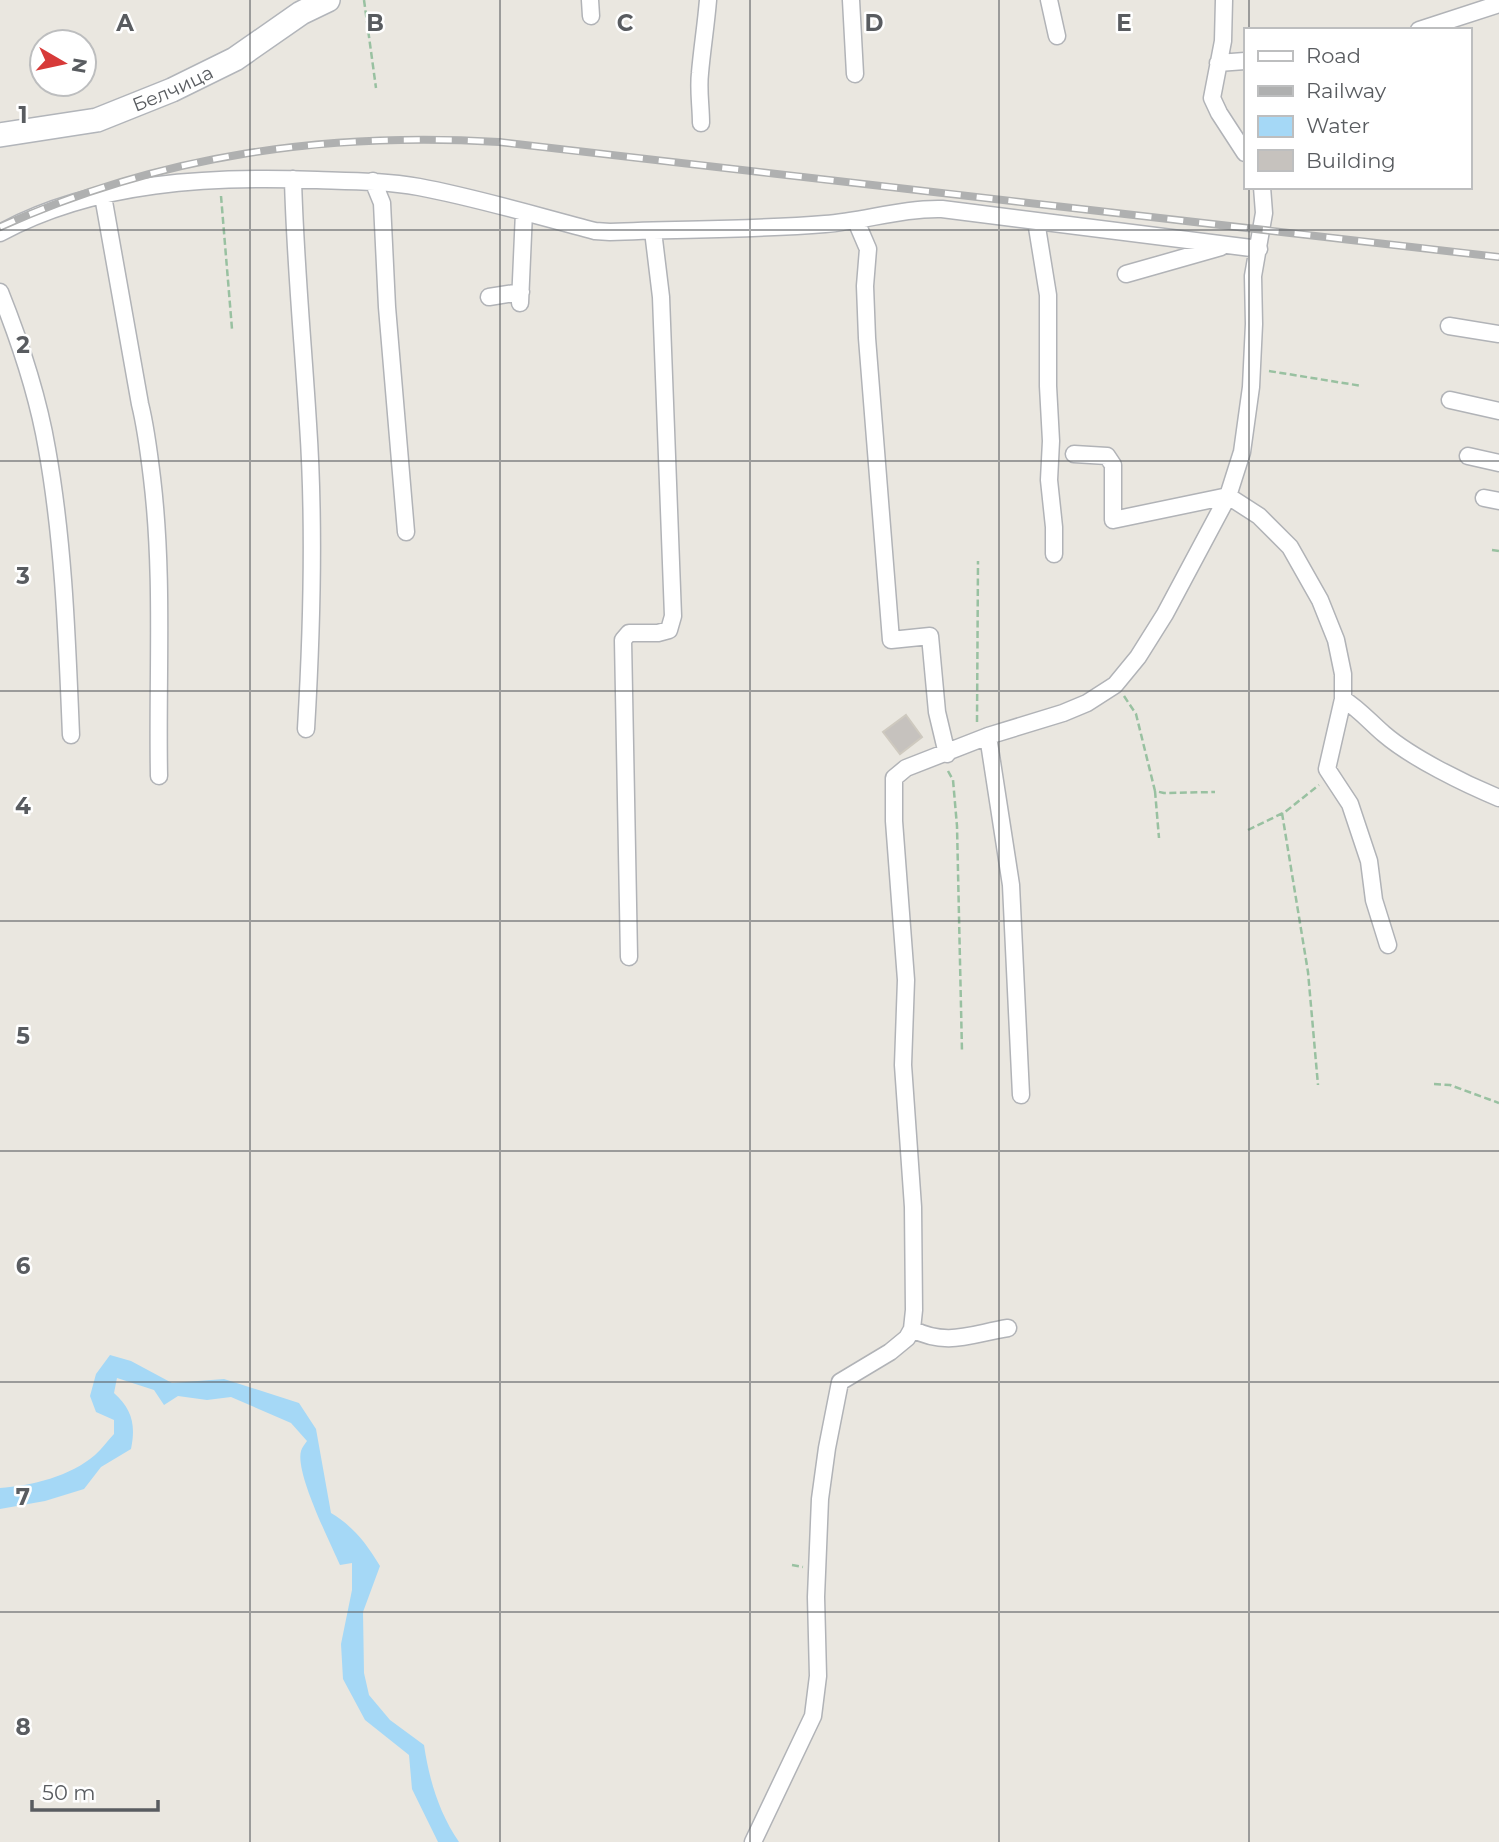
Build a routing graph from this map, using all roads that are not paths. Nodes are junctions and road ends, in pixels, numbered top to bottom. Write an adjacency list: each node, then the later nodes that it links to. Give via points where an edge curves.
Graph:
1 (328, 0): 7 (main road, Белчица)
2 (708, 0): 13 (street, via 698,104)
3 (851, 0): 12 (street)
4 (1049, 0): 9 (street)
5 (1224, 0): 11 (street)
6 (1499, 4): 8 (street)
7 (300, 6): 14 (main road, Белчица, via 234,59 147,100 97,120)
8 (1425, 28)
9 (1056, 36)
10 (1244, 61): 11 (street)
11 (1218, 63): 15 (street, via 1212,98)
12 (855, 74)
13 (701, 123)
14 (0, 135)
15 (1244, 151)
16 (293, 179): 17 (street); 19 (street, via 142,187); 41 (street, via 311,492 312,628)
17 (373, 181): 20 (street, via 420,187); 38 (street, via 382,203)
18 (1262, 189): 26 (street)
19 (103, 196): 24 (street); 45 (street, via 157,517)
20 (524, 212): 23 (street, via 595,231); 29 (street, via 520,297)
21 (856, 221): 22 (street, via 925,209); 23 (street); 44 (street, via 868,249 868,351 891,640 930,636)
22 (1036, 221): 25 (street); 39 (street, via 1048,295)
23 (653, 231): 48 (street, via 661,297 673,616 669,630 629,634 623,640)
24 (0, 233)
25 (1227, 245): 26 (street); 27 (street)
26 (1259, 249): 37 (street, via 1253,276 1252,368 1242,452)
27 (1126, 274)
28 (0, 292): 42 (street, via 47,448 64,573)
29 (489, 297)
30 (1449, 326): 31 (street)
31 (1499, 334)
32 (1450, 400): 33 (street)
33 (1499, 411)
34 (1074, 454): 37 (street, via 1111,459 1113,520)
35 (1468, 456): 36 (street)
36 (1499, 463)
37 (1228, 496): 40 (street, via 1259,516 1290,547 1336,640); 43 (street, via 1164,614 1115,685 1063,713)
38 (406, 533)
39 (1054, 554)
40 (1343, 699): 46 (street, via 1412,752); 47 (street, via 1327,769 1353,812)
41 (306, 729)
42 (71, 735)
43 (983, 738): 44 (street); 49 (street, via 1011,885)
44 (944, 755): 51 (street, via 906,768 892,786 906,981 903,1065 913,1207)
45 (159, 776)
46 (1499, 797)
47 (1388, 946)
48 (629, 957)
49 (1020, 1095)
50 (1008, 1328): 51 (street, via 952,1338 930,1338)
51 (912, 1329): 52 (street, via 890,1352 840,1382 820,1499 818,1676 813,1716)
52 (753, 1842)

